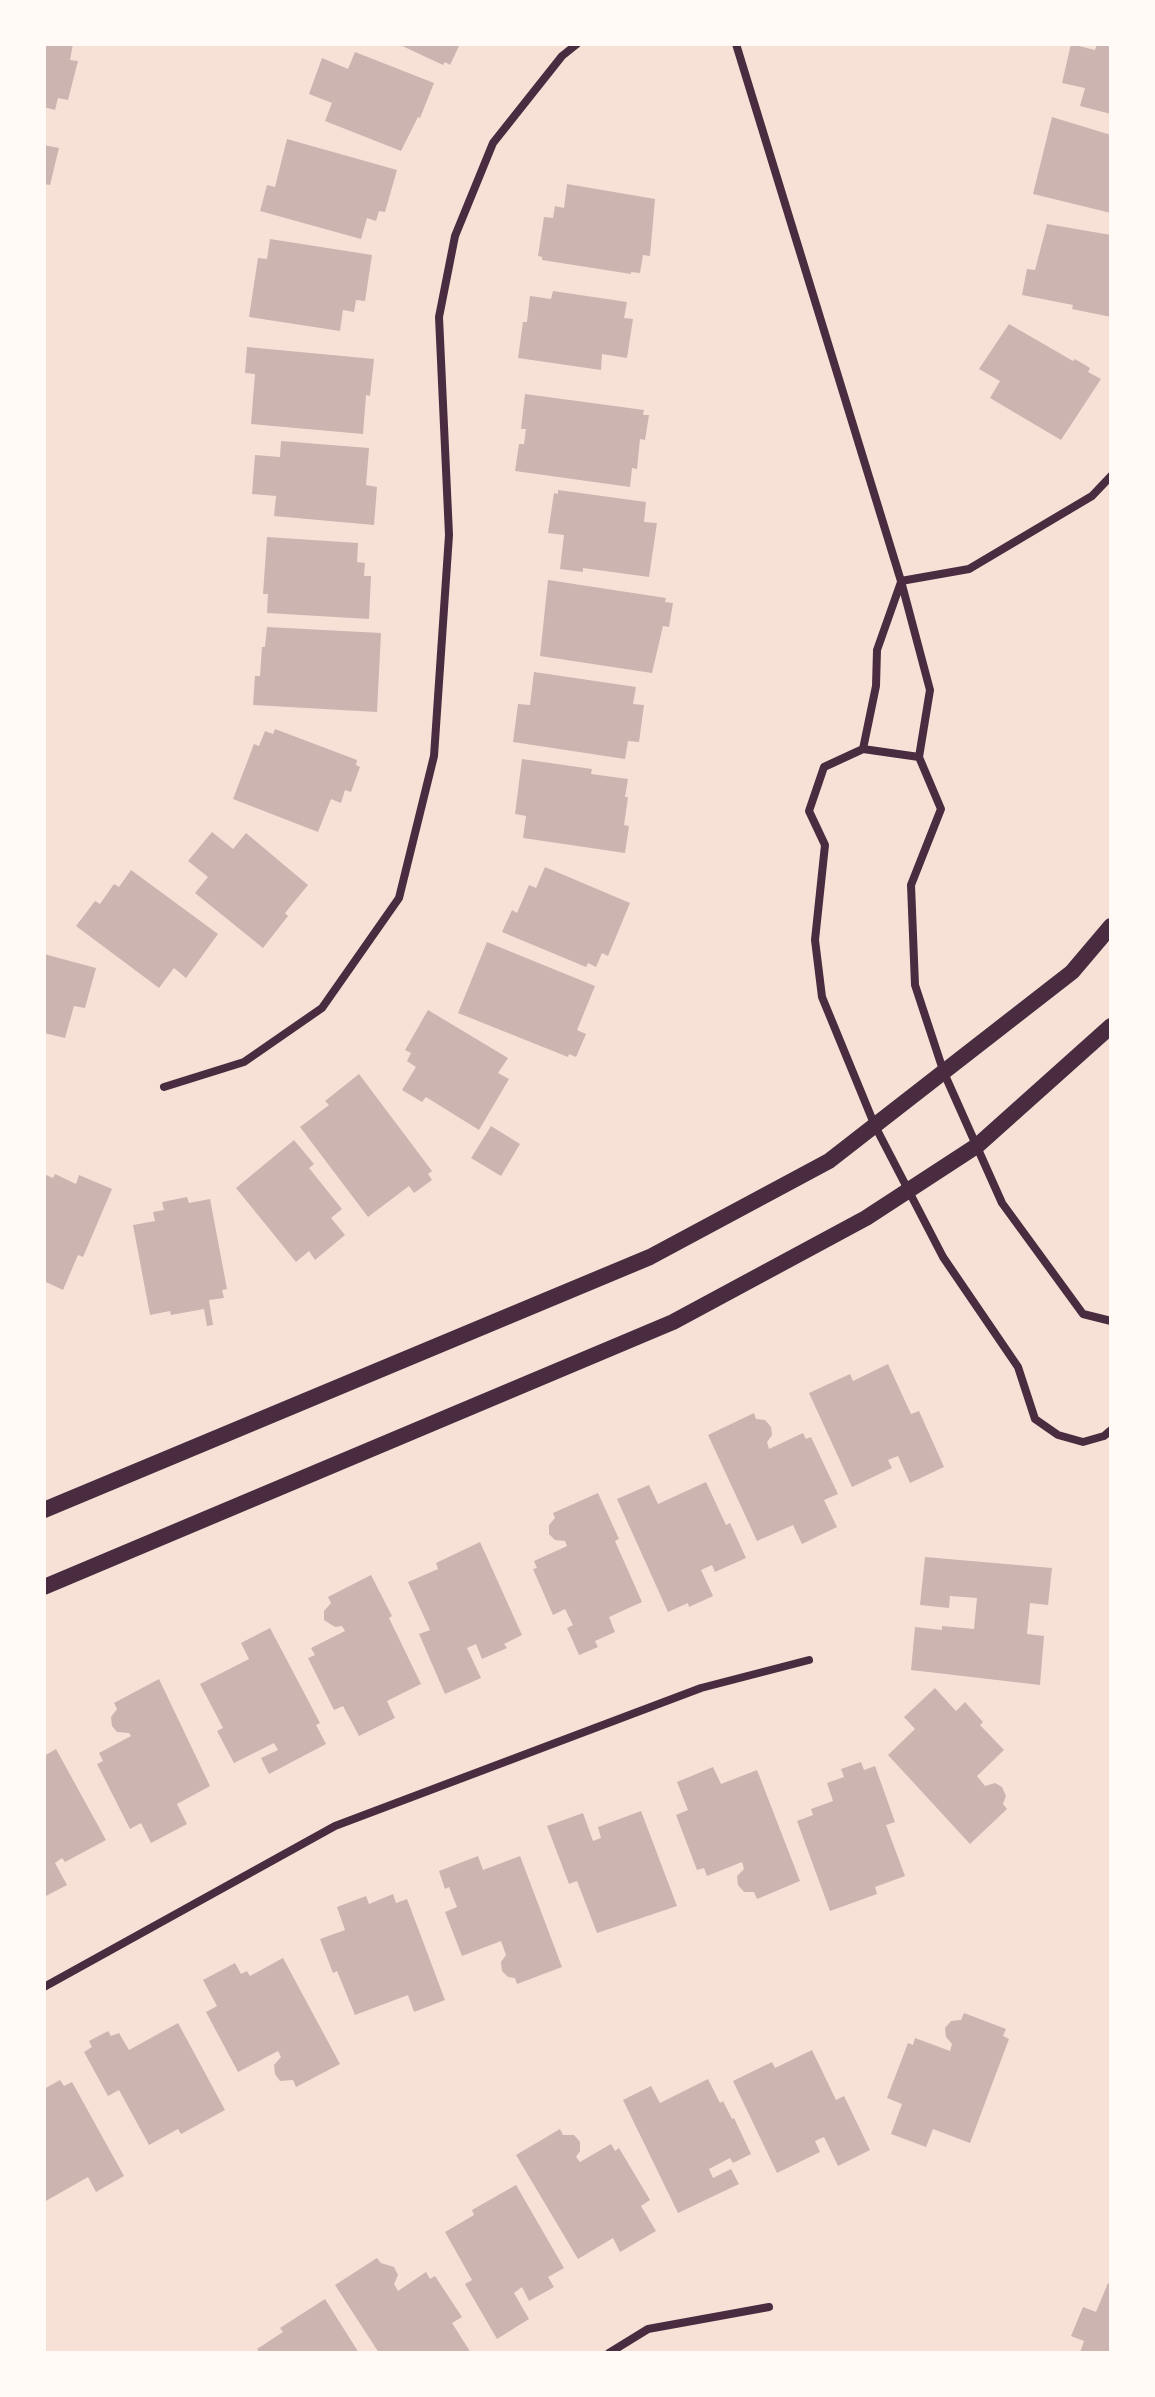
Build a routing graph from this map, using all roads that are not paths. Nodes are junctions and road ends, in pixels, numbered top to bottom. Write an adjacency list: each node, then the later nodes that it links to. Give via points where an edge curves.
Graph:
1 (577, 44): 10 (street, via 493,143 455,236 439,317 449,535 434,756 399,898 322,1008 244,1062)
2 (736, 44): 4 (street)
3 (1111, 476): 4 (street, via 1092,496 969,569)
4 (901, 581): 5 (street, via 877,650 876,686); 6 (street, via 930,690)
5 (863, 749): 6 (street); 11 (street, via 824,767 809,811 825,845 815,940 822,997)
6 (919, 757): 9 (street, via 941,809 911,885 915,985)
7 (1111, 926): 9 (main road, via 1072,972)
8 (1111, 1026): 12 (main road)
9 (944, 1073): 11 (main road); 12 (street)
10 (164, 1087)
11 (875, 1126): 13 (street); 16 (main road, via 829,1161 650,1257)
12 (978, 1145): 13 (main road); 14 (street, via 1002,1203 1083,1314)
13 (907, 1191): 15 (street, via 943,1257 1018,1367 1035,1419 1058,1435 1083,1442); 17 (main road, via 673,1322)
14 (1111, 1321)
15 (1109, 1436)
16 (44, 1510)
17 (44, 1587)
18 (809, 1660): 19 (street, via 701,1688 335,1826)
19 (44, 1987)
20 (769, 2307): 21 (street, via 648,2329)
21 (609, 2353)

